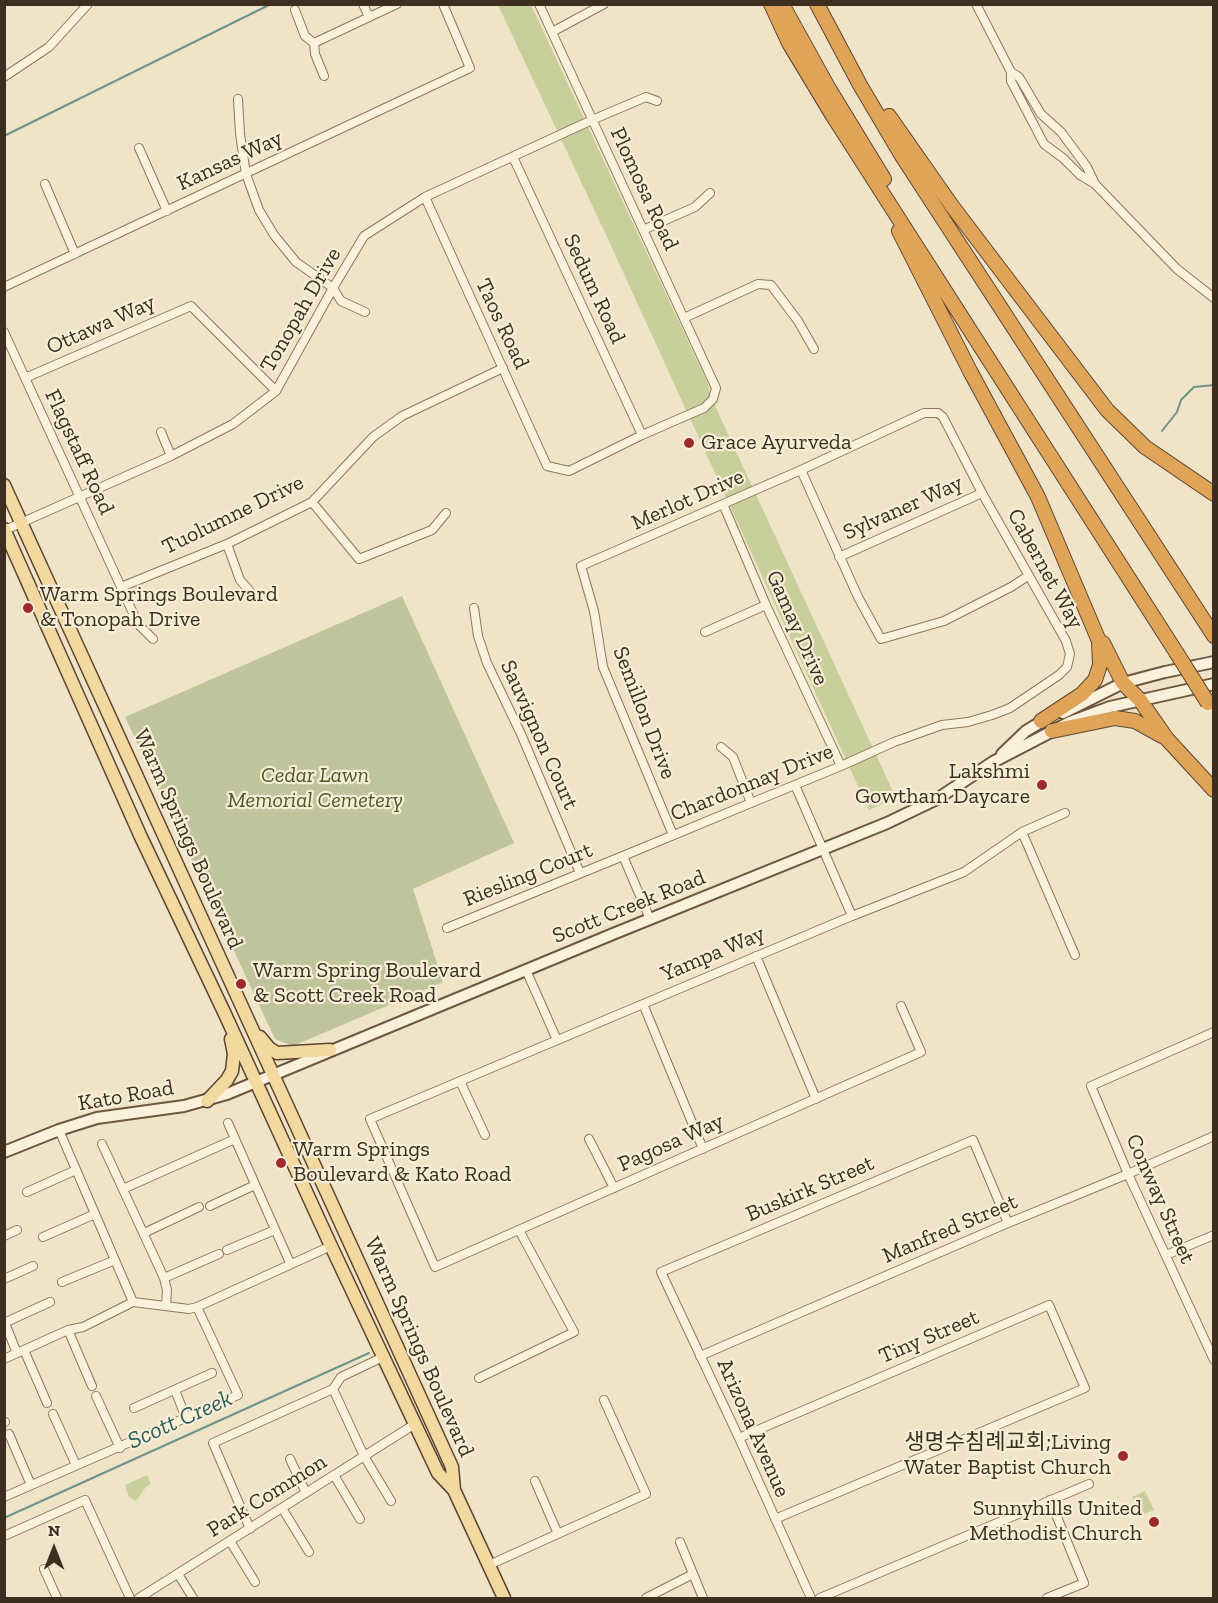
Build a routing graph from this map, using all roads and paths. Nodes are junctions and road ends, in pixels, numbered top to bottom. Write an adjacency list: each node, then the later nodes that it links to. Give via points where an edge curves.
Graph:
1 (87, 4): 17 (street, via 49,47)
2 (363, 4): 12 (street)
3 (397, 4): 12 (street)
4 (443, 4): 28 (street, Kansas Way, via 470,68)
5 (539, 4): 14 (street, Plomosa Road)
6 (604, 4): 14 (street)
7 (771, 4): 29 (highway, via 789,43)
8 (782, 4): 73 (highway, via 850,124)
9 (817, 4): 13 (highway)
10 (976, 4): 16 (street)
11 (295, 10): 15 (street, via 305,36)
12 (369, 17): 15 (street)
13 (824, 19): 54 (highway, via 911,150 1095,397 1145,447); 71 (highway, via 902,156)
14 (552, 32): 21 (street, Plomosa Road)
15 (314, 43): 18 (street)
16 (1011, 72): 22 (street, via 1019,77); 23 (street, via 1011,81)
17 (6, 73)
18 (324, 76)
19 (238, 99): 28 (street)
20 (657, 101): 21 (street, Tonopah Drive, via 646,97)
21 (592, 120): 27 (street, Tonopah Drive); 35 (street, Plomosa Road)
22 (1047, 120): 23 (street, via 1037,122); 24 (street)
23 (1035, 129): 26 (street, via 1044,144)
24 (1070, 144): 26 (street, via 1069,153); 31 (street)
25 (139, 148): 34 (street)
26 (1060, 156): 31 (street)
27 (513, 158): 33 (street, Tonopah Drive); 48 (street, Sedum Road)
28 (246, 174): 34 (street, Kansas Way); 38 (street, via 259,210 274,235 297,262)
29 (874, 180): 69 (highway, via 1038,497); 73 (highway)
30 (45, 184): 36 (street)
31 (1095, 184): 39 (street, via 1177,269)
32 (710, 193): 35 (street, via 695,207)
33 (425, 197): 38 (street, Tonopah Drive, via 364,236); 44 (street, Taos Road)
34 (167, 211): 36 (street, Kansas Way)
35 (643, 230): 41 (street, Plomosa Road)
36 (75, 254): 37 (street, Kansas Way)
37 (4, 287)
38 (333, 288): 40 (street, via 341,301); 46 (street, Tonopah Drive)
39 (1214, 298)
40 (365, 312)
41 (684, 318): 43 (street, via 758,284 771,285); 48 (street, Plomosa Road, via 716,388 713,399 704,408)
42 (4, 332): 45 (street, Flagstaff Road)
43 (814, 349)
44 (503, 369): 48 (street, Taos Road, via 547,466 569,471); 56 (street, Tuolumne Drive, via 402,416 373,437)
45 (25, 378): 46 (street, Ottawa Way, via 191,306); 55 (street, Flagstaff Road)
46 (276, 391): 50 (street, Tonopah Drive, via 233,424)
47 (161, 432): 50 (street)
48 (642, 435)
49 (875, 436): 51 (street, Merlot Drive); 53 (street, Cabernet Way, via 924,413 938,413)
50 (171, 456): 55 (street, Tonopah Drive)
51 (801, 470): 57 (street, Merlot Drive); 62 (street)
52 (4, 485): 59 (main road, Warm Springs Boulevard)
53 (982, 493): 62 (street, Sylvaner Way); 64 (street, Cabernet Way)
54 (1214, 494)
55 (80, 498): 59 (street, Tonopah Drive); 65 (street, Flagstaff Road)
56 (312, 502): 58 (street, via 359,559 432,530); 61 (street, Tuolumne Drive)
57 (723, 504): 63 (street, Merlot Drive); 67 (street, Gamay Drive)
58 (446, 513)
59 (22, 522): 60 (street, Tonopah Drive); 104 (main road, Warm Springs Boulevard)
60 (5, 530): 103 (main road, Warm Springs Boulevard, via 140,835)
61 (227, 543): 65 (street, Tuolumne Drive); 66 (street, via 240,580)
62 (839, 557): 64 (street, via 881,639 944,621)
63 (581, 566): 91 (street, Semillon Drive, via 594,611 603,667)
64 (1028, 576): 82 (street, Cabernet Way, via 1066,641 1070,654 1067,667 1010,708)
65 (121, 587): 72 (street, Flagstaff Road, via 138,624)
66 (255, 597)
67 (766, 605): 70 (street); 85 (street, Gamay Drive)
68 (474, 608): 94 (street, Sauvignon Court, via 487,663)
69 (1087, 612): 75 (highway); 79 (highway, via 1101,649 1095,680 1082,694)
70 (705, 632)
71 (1214, 636)
72 (153, 639)
73 (1180, 651): 78 (highway, bridge)
74 (1214, 662): 75 (main road, Scott Creek Road)
75 (1123, 683): 77 (highway); 79 (main road, Scott Creek Road)
76 (1214, 684): 77 (main road, Scott Creek Road)
77 (1140, 700): 80 (main road, Scott Creek Road, via 1090,714); 81 (highway)
78 (1212, 703)
79 (1041, 721): 84 (main road, Scott Creek Road)
80 (1052, 731): 81 (highway, via 1105,719 1125,719); 84 (main road, Scott Creek Road)
81 (1167, 739): 87 (highway)
82 (894, 742): 85 (street, Chardonnay Drive)
83 (720, 747): 88 (street, via 733,757)
84 (993, 762): 92 (main road, Scott Creek Road, via 937,799)
85 (841, 766): 86 (street, Chardonnay Drive)
86 (795, 785): 88 (street, Chardonnay Drive); 92 (street)
87 (1214, 790)
88 (751, 803): 91 (street, Chardonnay Drive)
89 (1065, 813): 90 (street, Yampa Way)
90 (1022, 832): 95 (street, Yampa Way, via 964,872); 98 (street)
91 (673, 835): 93 (street, Chardonnay Drive)
92 (823, 850): 95 (street); 96 (main road, Scott Creek Road)
93 (623, 856): 94 (street, Riesling Court); 96 (street)
94 (580, 873): 97 (street, Riesling Court)
95 (852, 916): 99 (street, Yampa Way)
96 (650, 919): 100 (main road, Scott Creek Road)
97 (447, 928)
98 (1075, 955)
99 (756, 956): 101 (street, Yampa Way); 111 (street)
100 (526, 970): 106 (street); 107 (main road, Scott Creek Road)
101 (643, 1004): 106 (street, Yampa Way); 120 (street)
102 (901, 1006): 111 (street, Pagosa Way, via 921,1052)
103 (224, 1012): 110 (main road, Warm Springs Boulevard); 112 (main road, via 234,1054 232,1071)
104 (249, 1023): 107 (main road, via 277,1053); 108 (main road, Warm Springs Boulevard)
105 (1214, 1032): 123 (street, Conway Street, via 1091,1086)
106 (557, 1040): 109 (street, Yampa Way)
107 (330, 1050): 108 (main road, Scott Creek Road)
108 (273, 1074): 110 (main road, Kato Road); 153 (main road, Warm Springs Boulevard)
109 (460, 1081): 115 (street); 146 (street, Yampa Way, via 370,1119)
110 (256, 1082): 112 (main road, Kato Road); 139 (main road, Warm Springs Boulevard)
111 (816, 1099): 120 (street, Pagosa Way)
112 (207, 1101): 114 (main road, Kato Road, via 97,1118)
113 (228, 1123): 117 (street)
114 (59, 1130): 121 (main road, Kato Road); 122 (street)
115 (485, 1135)
116 (1214, 1136): 123 (street, Manfred Street)
117 (235, 1139): 124 (street); 126 (street)
118 (589, 1139): 125 (street)
119 (102, 1144): 126 (street)
120 (703, 1149): 125 (street, Pagosa Way)
121 (4, 1152)
122 (76, 1170): 127 (street); 130 (street)
123 (1128, 1174): 131 (street, Manfred Street); 142 (street, Conway Street)
124 (255, 1185): 128 (street); 133 (street)
125 (614, 1188): 134 (street, Pagosa Way)
126 (123, 1189): 135 (street)
127 (27, 1192)
128 (210, 1206)
129 (199, 1207): 135 (street)
130 (95, 1214): 138 (street); 143 (street)
131 (1008, 1223): 147 (street, Buskirk Street, via 973,1140); 162 (street, Manfred Street)
132 (17, 1230): 137 (street)
133 (275, 1230): 140 (street); 144 (street)
134 (519, 1230): 146 (street, Pagosa Way); 167 (street, via 574,1332)
135 (144, 1233): 148 (street)
136 (1214, 1235): 142 (street)
137 (4, 1236)
138 (43, 1237)
139 (331, 1246): 144 (street); 153 (main road, via 342,1244 365,1291); 163 (main road, Warm Springs Boulevard)
140 (227, 1250)
141 (219, 1254): 148 (street)
142 (1166, 1255): 160 (street, Conway Street)
143 (115, 1260): 150 (street); 152 (street)
144 (290, 1263): 155 (street)
145 (33, 1266): 149 (street)
146 (435, 1267)
147 (661, 1272): 162 (street, Arizona Avenue)
148 (164, 1278): 154 (street)
149 (4, 1279)
150 (62, 1282)
151 (50, 1302): 156 (street)
152 (133, 1302): 154 (street); 158 (street, via 83,1327)
153 (376, 1302): 157 (main road, Warm Springs Boulevard)
154 (166, 1306): 155 (street)
155 (197, 1307): 176 (street, via 238,1395)
156 (5, 1322): 161 (street)
157 (385, 1322): 177 (main road, via 384,1337 413,1398); 185 (main road, Warm Springs Boulevard)
158 (68, 1330): 161 (street); 168 (street)
159 (1214, 1334): 160 (street)
160 (1203, 1339): 165 (street, Conway Street)
161 (20, 1352): 164 (street); 173 (street)
162 (700, 1356): 179 (street, Arizona Avenue)
163 (383, 1357): 169 (street, via 341,1377); 177 (main road, Warm Springs Boulevard)
164 (4, 1359)
165 (1214, 1360)
166 (213, 1373): 170 (street)
167 (479, 1378)
168 (92, 1386)
169 (333, 1389): 181 (street); 197 (street, via 213,1443)
170 (174, 1390): 174 (street); 176 (street)
171 (96, 1396): 180 (street)
172 (604, 1400): 198 (street, via 646,1494)
173 (47, 1403)
174 (134, 1408)
175 (52, 1414): 183 (street)
176 (186, 1418): 180 (street)
177 (415, 1424): 181 (street, Park Common); 185 (main road, via 425,1427 447,1471); 189 (main road, Warm Springs Boulevard, via 438,1473)
178 (9, 1434): 188 (street)
179 (739, 1438): 196 (street, Arizona Avenue); 196 (street, Tiny Street, via 1049,1305 1086,1388)
180 (120, 1448): 183 (street)
181 (364, 1456): 184 (street, Park Common); 193 (street)
182 (290, 1459): 190 (street)
183 (76, 1466): 188 (street)
184 (334, 1475): 190 (street, Park Common); 195 (street)
185 (453, 1475): 189 (main road, Warm Springs Boulevard)
186 (535, 1481): 198 (street)
187 (1089, 1484): 192 (street)
188 (32, 1485): 191 (street)
189 (454, 1490): 203 (main road)
190 (306, 1493): 194 (street, Park Common)
191 (4, 1497)
192 (1050, 1500): 216 (street); 217 (street, via 1084,1583)
193 (392, 1501)
194 (282, 1509): 197 (street, Park Common); 202 (street)
195 (360, 1518)
196 (775, 1520): 215 (street, Arizona Avenue)
197 (250, 1529): 200 (street, Park Common)
198 (558, 1534): 203 (street)
199 (4, 1536): 209 (street, via 85,1500)
200 (230, 1541): 205 (street, Park Common); 207 (street)
201 (680, 1542): 206 (street)
202 (309, 1552)
203 (489, 1565): 212 (main road)
204 (44, 1569): 208 (street)
205 (178, 1574): 210 (street, Park Common); 211 (street)
206 (693, 1574): 213 (street); 214 (street)
207 (255, 1582)
208 (57, 1599)
209 (130, 1599)
210 (139, 1599)
211 (193, 1599)
212 (504, 1599)
213 (646, 1599)
214 (703, 1599)
215 (811, 1599)
216 (820, 1599)
217 (1047, 1599)

